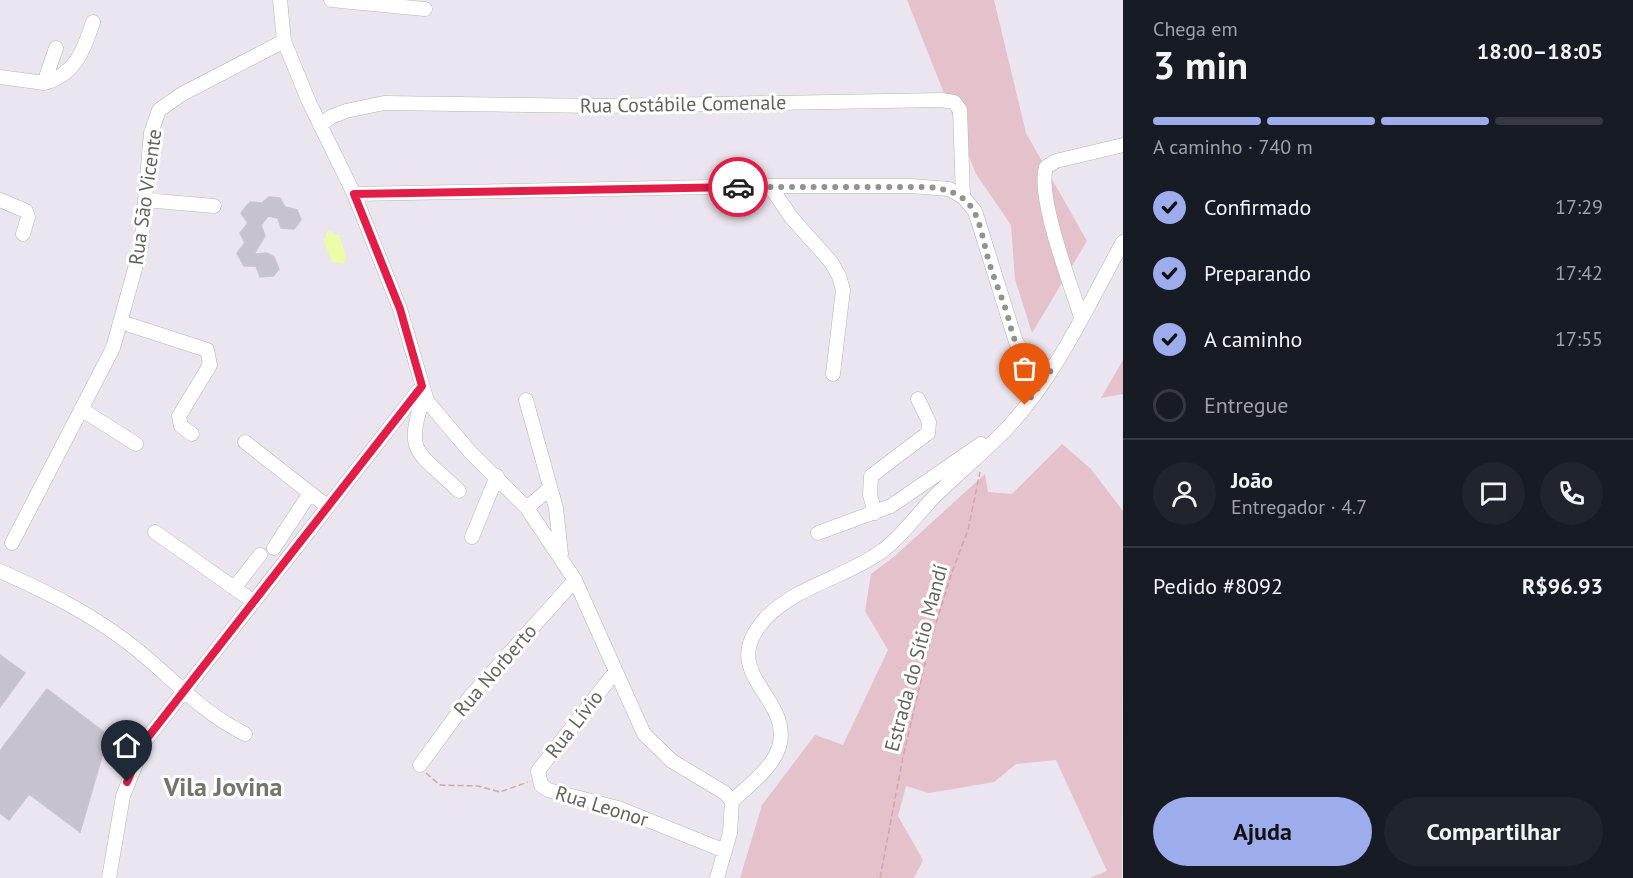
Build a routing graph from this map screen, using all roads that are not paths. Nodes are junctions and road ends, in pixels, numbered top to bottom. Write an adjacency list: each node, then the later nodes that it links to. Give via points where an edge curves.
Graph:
1 (280, 0): 5 (street)
2 (331, 0): 3 (street)
3 (425, 9)
4 (93, 22): 8 (street, via 78,60 63,75)
5 (284, 42): 9 (street); 15 (street, Rua São Vicente, via 182,94 159,110 151,133)
6 (56, 48): 8 (street)
7 (0, 77): 8 (street)
8 (44, 83)
9 (320, 125): 12 (street); 13 (street, Rua Costábile Comenale, via 346,111 384,103 601,106 941,99 954,102 960,110)
10 (1123, 145): 19 (street, via 1056,161 1046,166 1043,177)
11 (770, 186): 12 (street); 13 (street, via 929,187 949,189); 22 (street, via 839,276 843,290)
12 (354, 194): 23 (street, via 400,309)
13 (963, 197): 21 (street, via 980,223 1016,342 1030,361)
14 (0, 200): 17 (street, via 26,211)
15 (145, 200): 16 (street); 20 (street, Rua São Vicente, via 141,247)
16 (214, 206)
17 (23, 234)
18 (1123, 242): 19 (street)
19 (1081, 317): 21 (street)
20 (121, 322): 26 (street, Rua São Vicente, via 113,348); 28 (street, via 207,350 210,365 179,416 181,426)
21 (1052, 369): 27 (street)
22 (832, 374)
23 (424, 390): 31 (street, via 445,424); 33 (street, via 414,444); 35 (street)
24 (918, 399): 37 (street, via 929,422 928,433 871,476 870,495)
25 (526, 400): 32 (street)
26 (81, 409): 30 (street); 41 (street, Rua São Vicente)
27 (1012, 423): 37 (street); 54 (street, via 880,552 788,599 759,628 747,649 748,663 778,718 781,734 768,766)
28 (192, 434)
29 (245, 442): 34 (street)
30 (136, 444)
31 (497, 476): 36 (street); 40 (street)
32 (550, 488): 36 (street); 44 (street)
33 (459, 491)
34 (310, 493): 35 (street); 42 (street)
35 (328, 507): 48 (street)
36 (527, 508): 44 (street)
37 (875, 513): 39 (street)
38 (155, 532): 47 (street)
39 (818, 533)
40 (472, 537)
41 (12, 543)
42 (274, 548)
43 (260, 555): 47 (street)
44 (561, 556): 46 (street)
45 (0, 571): 50 (street, via 98,620)
46 (575, 580): 49 (street); 52 (street, Rua Norberto, via 470,697)
47 (235, 587): 48 (street)
48 (254, 602): 50 (street)
49 (615, 672): 53 (street, Rua Lívio, via 538,771); 54 (street, via 644,734 657,749)
50 (185, 690): 51 (street, via 218,721); 56 (street, via 145,741 132,768 123,796)
51 (245, 734)
52 (420, 765)
53 (538, 779): 55 (street, Rua Leonor, via 548,790 618,808)
54 (732, 801): 55 (street, via 732,823)
55 (725, 851): 57 (street)
56 (109, 878)
57 (717, 878)

